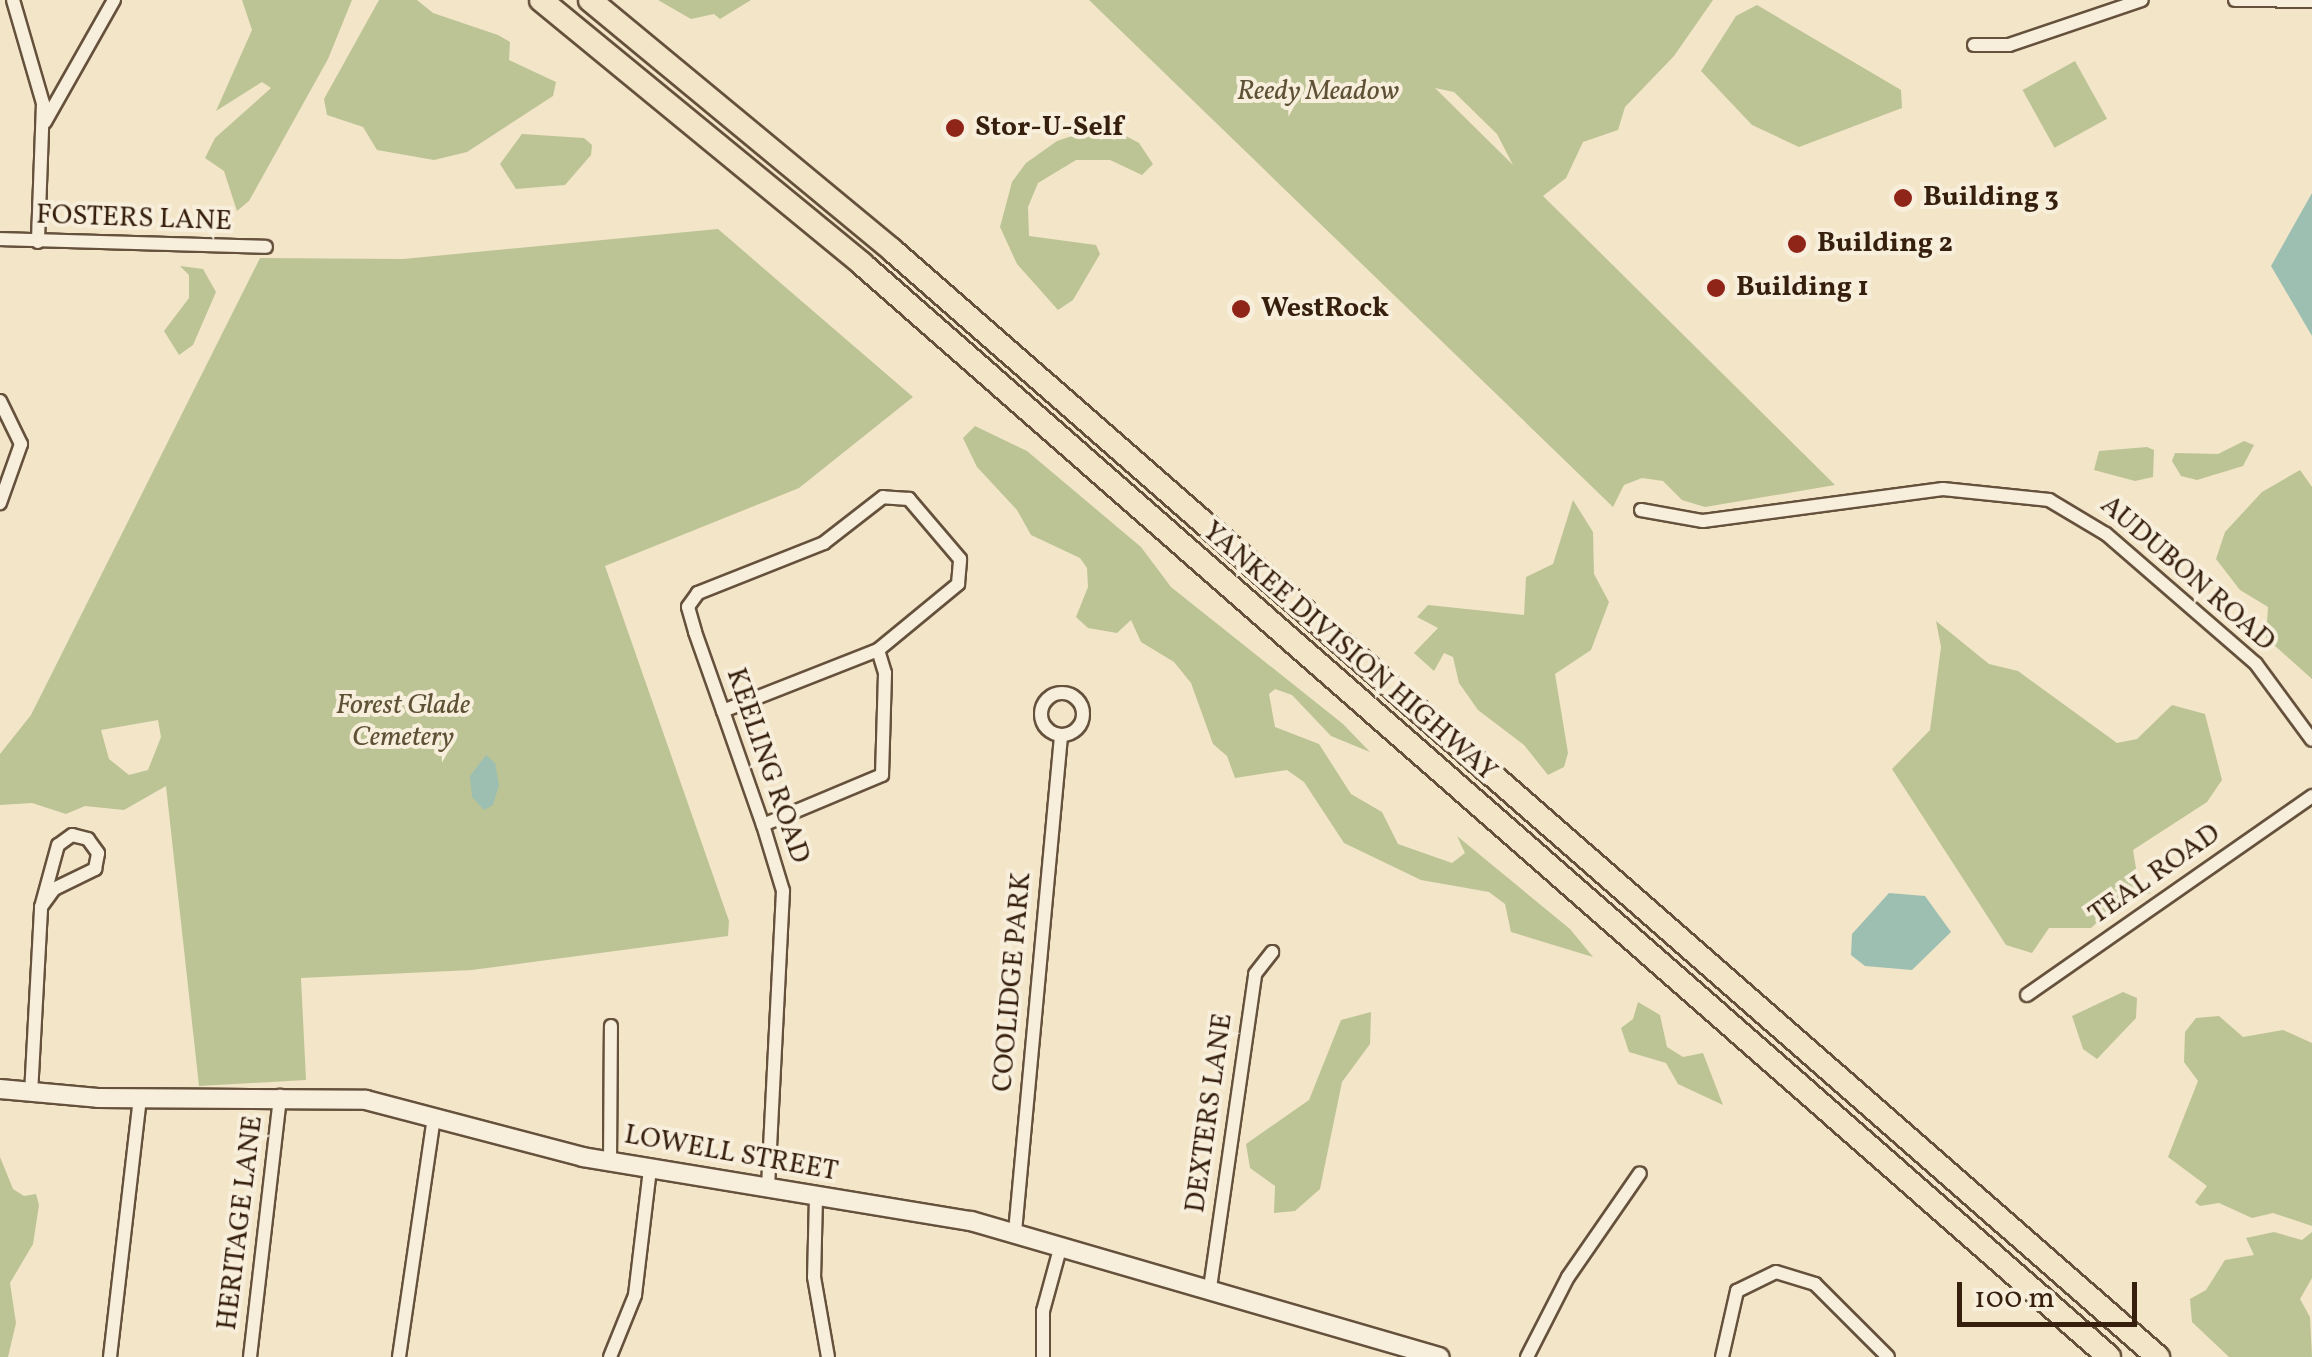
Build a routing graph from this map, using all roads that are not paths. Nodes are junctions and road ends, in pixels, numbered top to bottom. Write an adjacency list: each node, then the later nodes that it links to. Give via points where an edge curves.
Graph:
1 (13, 0): 9 (street, via 37,66)
2 (114, 0): 9 (street)
3 (542, 0): 49 (highway, YANKEE DIVISION HIGHWAY, via 848,252)
4 (590, 0): 50 (highway, YANKEE DIVISION HIGHWAY, via 878,237)
5 (2142, 0): 8 (street, via 2010,45)
6 (2235, 0): 7 (street)
7 (2312, 1)
8 (1974, 46)
9 (44, 124): 11 (street)
10 (0, 239): 11 (street, FOSTERS LANE)
11 (38, 242): 12 (street, FOSTERS LANE)
12 (266, 247)
13 (0, 401): 14 (street, via 21,444)
14 (0, 503)
15 (1642, 510): 19 (street, AUDUBON ROAD, via 1702,521 1943,490 2049,500 2106,534 2256,664)
16 (878, 650): 17 (street); 17 (street, KEELING ROAD, via 955,587 963,572 958,556 911,501 896,494 816,548 690,601); 21 (street, via 885,673 882,775)
17 (722, 711): 21 (street, KEELING ROAD)
18 (1061, 736): 36 (street, COOLIDGE PARK)
19 (2312, 740)
20 (2312, 796): 24 (street, TEAL ROAD)
21 (763, 825): 34 (street, KEELING ROAD, via 783,894)
22 (41, 907): 22 (street, via 54,888 95,869 98,852 88,838 72,835 58,844); 27 (street)
23 (1272, 952): 38 (street, DEXTERS LANE, via 1255,974)
24 (2027, 995)
25 (611, 1026): 31 (street)
26 (0, 1089): 27 (main road, LOWELL STREET)
27 (31, 1094): 29 (main road, LOWELL STREET)
28 (280, 1096): 29 (main road, LOWELL STREET); 30 (main road, LOWELL STREET, via 354,1098); 40 (street, HERITAGE LANE)
29 (140, 1099): 39 (street)
30 (434, 1117): 31 (main road, LOWELL STREET); 41 (street)
31 (610, 1162): 32 (main road, LOWELL STREET)
32 (650, 1169): 34 (main road, LOWELL STREET); 42 (street, via 635,1294)
33 (1640, 1173): 46 (street, via 1568,1277)
34 (768, 1189): 35 (main road, LOWELL STREET)
35 (816, 1198): 36 (main road, LOWELL STREET); 43 (street, via 814,1276)
36 (1015, 1232): 37 (main road, LOWELL STREET)
37 (1061, 1245): 38 (main road, LOWELL STREET); 44 (street, via 1043,1311)
38 (1210, 1288): 45 (main road, LOWELL STREET)
39 (110, 1357)
40 (250, 1357)
41 (399, 1357)
42 (610, 1357)
43 (828, 1357)
44 (1043, 1357)
45 (1440, 1357)
46 (1527, 1357)
47 (1722, 1357): 48 (street, via 1737,1291 1776,1272 1815,1284)
48 (1888, 1357)
49 (2110, 1357)
50 (2158, 1357)

